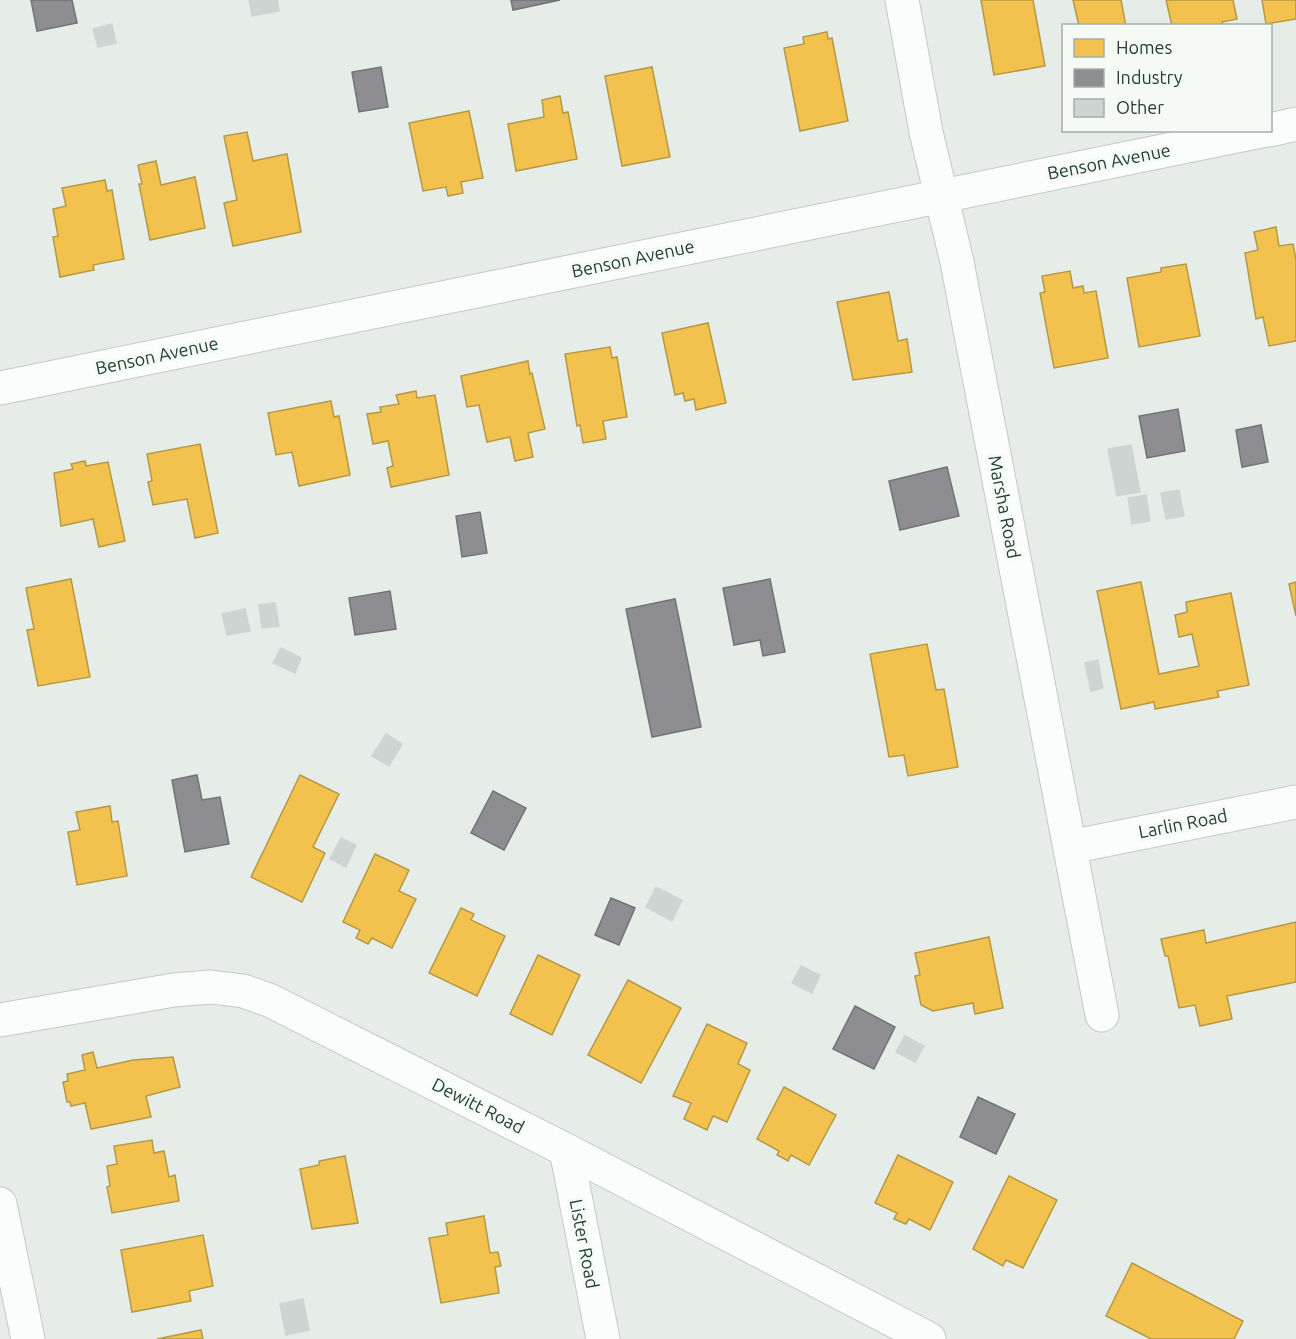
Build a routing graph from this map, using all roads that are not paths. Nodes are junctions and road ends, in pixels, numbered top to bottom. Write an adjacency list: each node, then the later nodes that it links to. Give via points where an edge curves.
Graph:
1 (902, 0): 5 (street, Marsha Road)
2 (1296, 124): 3 (street)
3 (1272, 130)
4 (1256, 132): 5 (street, Benson Avenue)
5 (941, 196): 6 (street, Benson Avenue); 8 (street, Marsha Road)
6 (0, 388)
7 (1296, 802): 8 (street, Larlin Road)
8 (1070, 847): 9 (street, Marsha Road)
9 (1102, 1015)
10 (0, 1020): 11 (street, Dewitt Road, via 174,990 211,987 243,991 269,1000)
11 (566, 1150): 14 (street, Lister Road); 15 (street, Dewitt Road)
12 (0, 1204): 13 (street)
13 (27, 1339)
14 (603, 1339)
15 (929, 1339)

